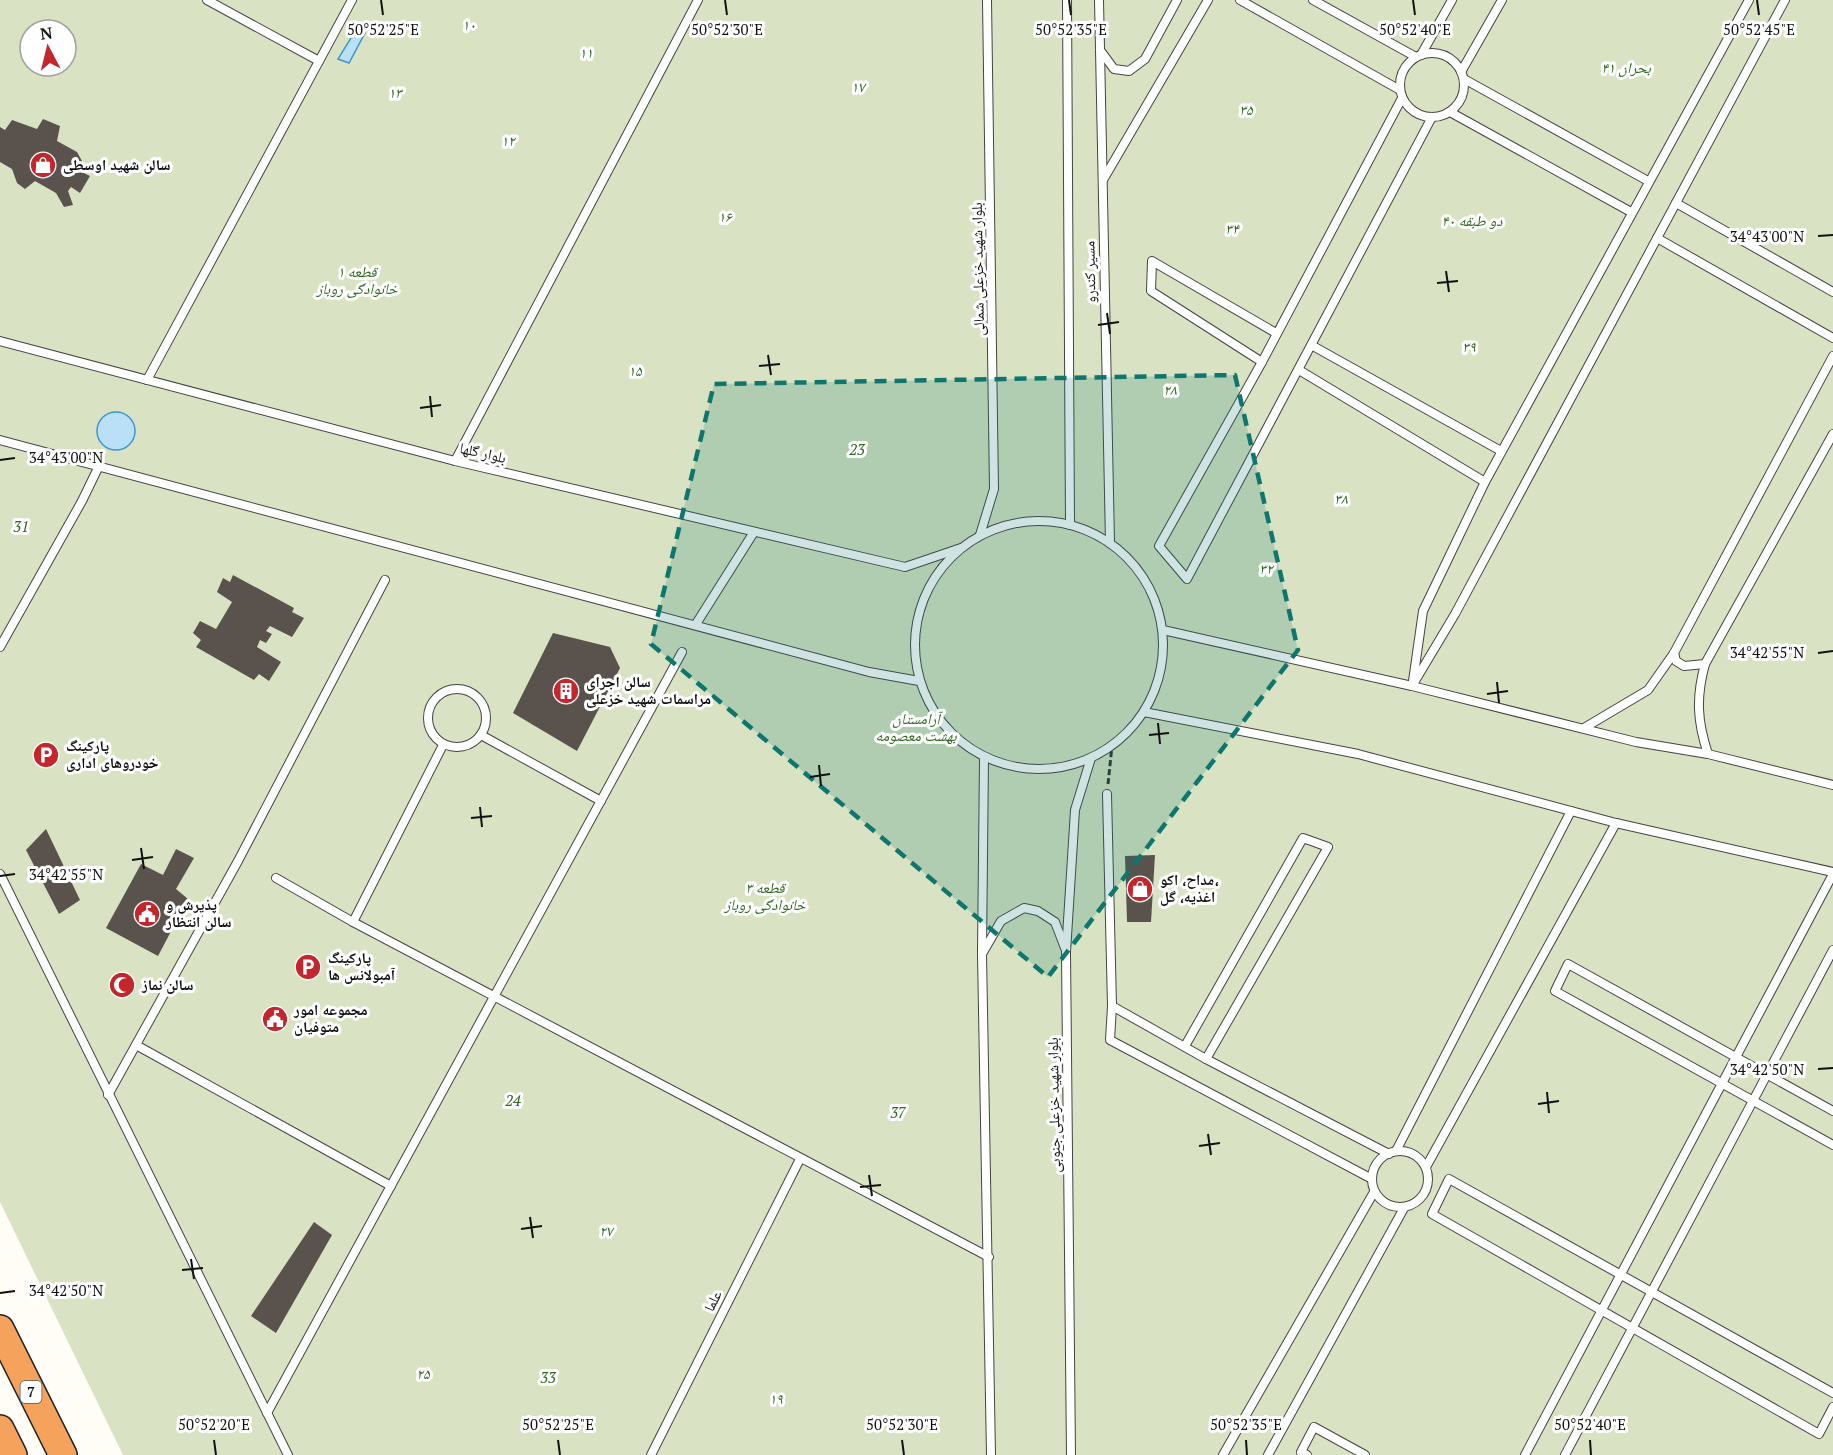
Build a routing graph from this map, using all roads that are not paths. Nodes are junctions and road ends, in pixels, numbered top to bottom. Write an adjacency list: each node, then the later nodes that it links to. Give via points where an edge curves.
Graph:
1 (207, 0): 17 (lane)
2 (352, 0): 17 (lane)
3 (698, 0): 39 (lane)
4 (987, 0): 44 (lane, بلوار شهید خزعلی شمالی, via 994,489)
5 (1067, 0): 42 (lane)
6 (1099, 0): 15 (lane, مسیر کندرو)
7 (1177, 0): 15 (lane, via 1146,59 1129,71 1114,69)
8 (1208, 0): 23 (lane)
9 (1240, 0): 19 (lane)
10 (1313, 0): 16 (lane)
11 (1452, 0): 16 (lane)
12 (1502, 0): 18 (lane)
13 (1749, 0): 22 (lane)
14 (1785, 0): 24 (lane)
15 (1100, 50): 23 (lane, مسیر کندرو)
16 (1419, 56): 18 (lane, via 1437,53 1451,59); 19 (lane, via 1406,65)
17 (319, 61): 35 (lane)
18 (1462, 75): 20 (lane, via 1462,97); 22 (lane)
19 (1401, 94): 21 (lane, via 1414,112); 28 (lane)
20 (1450, 112): 21 (lane); 25 (lane)
21 (1432, 117): 31 (lane)
22 (1648, 181): 25 (lane)
23 (1102, 182): 45 (lane, مسیر کندرو)
24 (1676, 203): 26 (lane); 27 (lane)
25 (1631, 212): 38 (lane)
26 (1657, 238): 29 (lane); 55 (lane, via 1455,614)
27 (1833, 292)
28 (1276, 333): 33 (lane); 33 (lane, via 1152,261 1151,291)
29 (1833, 338)
30 (0, 341): 35 (lane, بلوار گلها)
31 (1313, 346): 34 (lane); 38 (lane)
32 (1833, 356): 52 (lane)
33 (1262, 362): 34 (lane, via 1159,546 1187,579)
34 (1299, 370): 41 (lane)
35 (147, 380): 39 (lane, بلوار گلها)
36 (1833, 434): 53 (lane)
37 (0, 440): 40 (lane)
38 (1501, 451): 41 (lane)
39 (455, 461): 43 (lane, بلوار گلها)
40 (98, 468): 48 (lane); 50 (lane)
41 (1485, 482): 55 (lane, via 1423,611)
42 (1070, 525): 44 (lane, via 1040,521 1009,524); 45 (lane)
43 (754, 532): 46 (lane, بلوار گلها, via 905,567); 48 (lane)
44 (980, 535): 46 (lane)
45 (1110, 543): 49 (lane, via 1146,581)
46 (961, 548): 54 (lane, via 929,585 920,613 914,632)
47 (386, 580): 77 (lane)
48 (696, 624): 54 (lane, via 869,672)
49 (1163, 630): 55 (lane); 56 (lane, via 1163,659 1157,686)
50 (0, 647)
51 (682, 652): 65 (lane)
52 (1674, 653): 53 (lane, via 1676,661 1684,666); 57 (lane, via 1648,690)
53 (1706, 664): 60 (lane, via 1697,708)
54 (919, 681): 61 (lane, via 933,712 956,738)
55 (1412, 686): 57 (lane)
56 (1144, 712): 62 (lane, via 1130,731); 66 (lane, via 1358,754)
57 (1584, 728): 60 (lane, via 1636,742)
58 (481, 735): 59 (lane, via 463,747); 59 (lane, via 486,719 480,700 465,690 446,691 428,712 430,731); 65 (lane)
59 (443, 745): 71 (lane)
60 (1708, 754): 63 (lane)
61 (984, 758): 62 (lane, via 1019,768 1047,769); 74 (lane)
62 (1091, 758): 73 (lane, بلوار شهید خزعلی جنوبی, via 1075,810)
63 (1833, 785)
64 (1107, 794): 76 (lane)
65 (601, 801): 75 (lane)
66 (1571, 811): 67 (lane); 87 (lane)
67 (1616, 823): 68 (lane); 89 (lane)
68 (1833, 873): 79 (lane)
69 (0, 874): 83 (lane)
70 (276, 878): 71 (lane)
71 (353, 922): 75 (lane)
72 (1833, 950): 81 (lane)
73 (1066, 952): 74 (lane, via 1055,922 1038,911 1024,908 1001,921); 109 (lane, بلوار شهید خزعلی جنوبی)
74 (982, 954): 94 (lane)
75 (494, 997): 88 (lane); 91 (lane)
76 (1112, 1006): 78 (lane); 90 (lane, via 1110,1040)
77 (136, 1045): 83 (lane); 91 (lane)
78 (1185, 1046): 80 (lane); 80 (lane, via 1303,838 1328,847)
79 (1736, 1057): 81 (lane); 82 (lane); 82 (lane, via 1568,964 1555,990)
80 (1206, 1059): 87 (lane)
81 (1767, 1075): 84 (lane); 85 (lane)
82 (1722, 1083): 84 (lane); 95 (lane)
83 (108, 1095): 102 (lane)
84 (1753, 1101): 86 (lane); 96 (lane)
85 (1833, 1111)
86 (1833, 1145)
87 (1392, 1152): 89 (lane, via 1414,1154); 90 (lane, via 1380,1159)
88 (800, 1159): 94 (lane); 107 (lane, علما)
89 (1426, 1167): 93 (lane, via 1428,1184 1420,1200)
90 (1372, 1179): 92 (lane)
91 (391, 1186): 102 (lane)
92 (1374, 1192): 93 (lane, via 1386,1205); 110 (lane)
93 (1404, 1208): 111 (lane)
94 (989, 1257): 108 (lane)
95 (1621, 1275): 96 (lane); 97 (lane); 97 (lane, via 1449,1179 1432,1214)
96 (1652, 1292): 98 (lane); 100 (lane)
97 (1601, 1310): 98 (lane); 114 (lane)
98 (1633, 1328): 101 (lane, via 1819,1434); 115 (lane)
99 (0, 1329): 105 (highway, 7)
100 (1833, 1393)
101 (1833, 1407)
102 (267, 1413): 106 (lane)
103 (0, 1430): 104 (highway)
104 (13, 1455)
105 (63, 1455)
106 (288, 1455)
107 (651, 1455)
108 (991, 1455)
109 (1071, 1455)
110 (1223, 1455)
111 (1268, 1455)
112 (1307, 1455): 113 (lane, via 1301,1452 1314,1427)
113 (1365, 1455)
114 (1525, 1455)
115 (1565, 1455)

